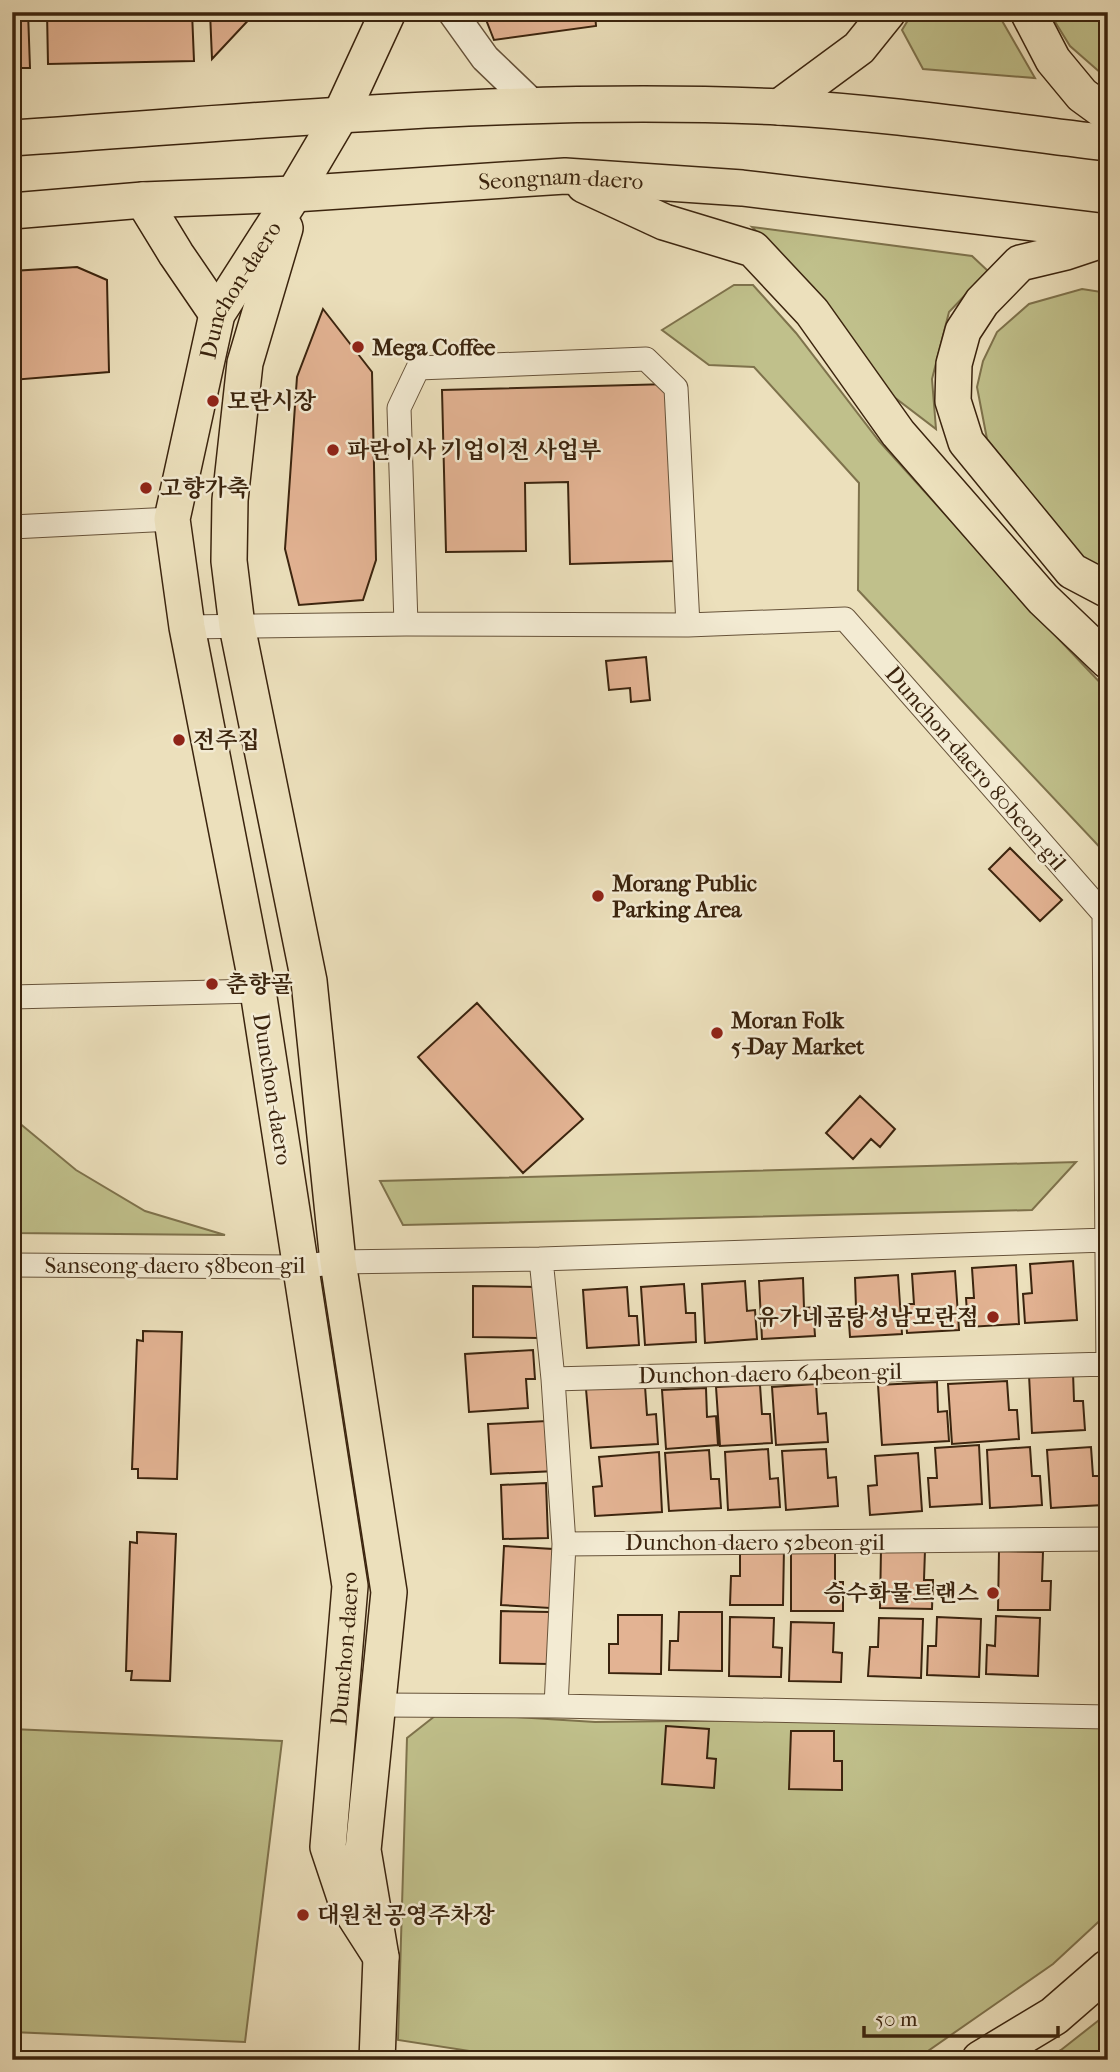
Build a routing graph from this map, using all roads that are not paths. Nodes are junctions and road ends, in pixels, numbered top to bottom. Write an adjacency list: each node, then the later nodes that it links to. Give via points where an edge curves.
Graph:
1 (388, 12): 8 (main road, Dunchon-daero)
2 (452, 12): 5 (street, via 485,58)
3 (888, 12): 6 (main road, via 859,48)
4 (1028, 12): 7 (main road, via 1053,61 1082,95)
5 (534, 105): 6 (main road); 8 (main road)
6 (779, 107): 10 (main road)
7 (1108, 114)
8 (340, 116): 9 (main road); 12 (main road, Dunchon-daero)
9 (12, 138)
10 (1108, 143)
11 (565, 176): 12 (main road, Seongnam-daero); 15 (main road, Seongnam-daero, via 742,188); 25 (main road, via 664,222 753,249 812,312 898,433 1044,599)
12 (294, 194): 13 (main road, Seongnam-daero); 17 (main road, Dunchon-daero); 22 (main road, Dunchon-daero, via 245,363 230,500 229,561)
13 (143, 200): 14 (main road, Seongnam-daero); 17 (main road)
14 (12, 211)
15 (1108, 232)
16 (1108, 238): 20 (main road, via 1020,263 982,302 963,331 954,364 953,401 966,442 1072,571)
17 (217, 314): 18 (main road, Dunchon-daero)
18 (172, 519): 19 (street); 24 (main road, Dunchon-daero)
19 (12, 527)
20 (1108, 590)
21 (406, 624): 22 (street, Dunchon-daero 80beon-gil); 23 (street, Dunchon-daero 80beon-gil); 23 (street, via 398,408 418,368 646,359 676,388)
22 (237, 625): 24 (street, Dunchon-daero 80beon-gil); 30 (main road, Dunchon-daero, via 309,981)
23 (688, 625): 28 (street, Dunchon-daero 80beon-gil, via 845,619 1104,914)
24 (187, 626): 26 (main road, Dunchon-daero)
25 (1108, 661)
26 (258, 991): 27 (street); 32 (main road, Dunchon-daero)
27 (12, 997)
28 (1106, 1240): 29 (street); 33 (street, Dunchon-daero 80beon-gil)
29 (541, 1259): 30 (street); 34 (street)
30 (338, 1262): 32 (street, Sanseong-daero 58beon-gil); 37 (main road, Dunchon-daero, via 389,1592)
31 (12, 1265): 32 (street, Sanseong-daero 58beon-gil)
32 (299, 1267): 40 (main road, Dunchon-daero, via 350,1586 328,1847 347,1904)
33 (1108, 1366): 34 (street, Dunchon-daero 64beon-gil)
34 (552, 1378): 36 (street)
35 (1108, 1539): 36 (street, Dunchon-daero 52beon-gil)
36 (564, 1544): 38 (street)
37 (378, 1705): 38 (street); 40 (main road, Dunchon-daero, via 363,1850)
38 (556, 1706): 39 (street)
39 (1108, 1717)
40 (381, 1958): 42 (main road, Dunchon-daero)
41 (1108, 1969): 43 (highway, via 1054,2016)
42 (377, 2055)
43 (981, 2060)

